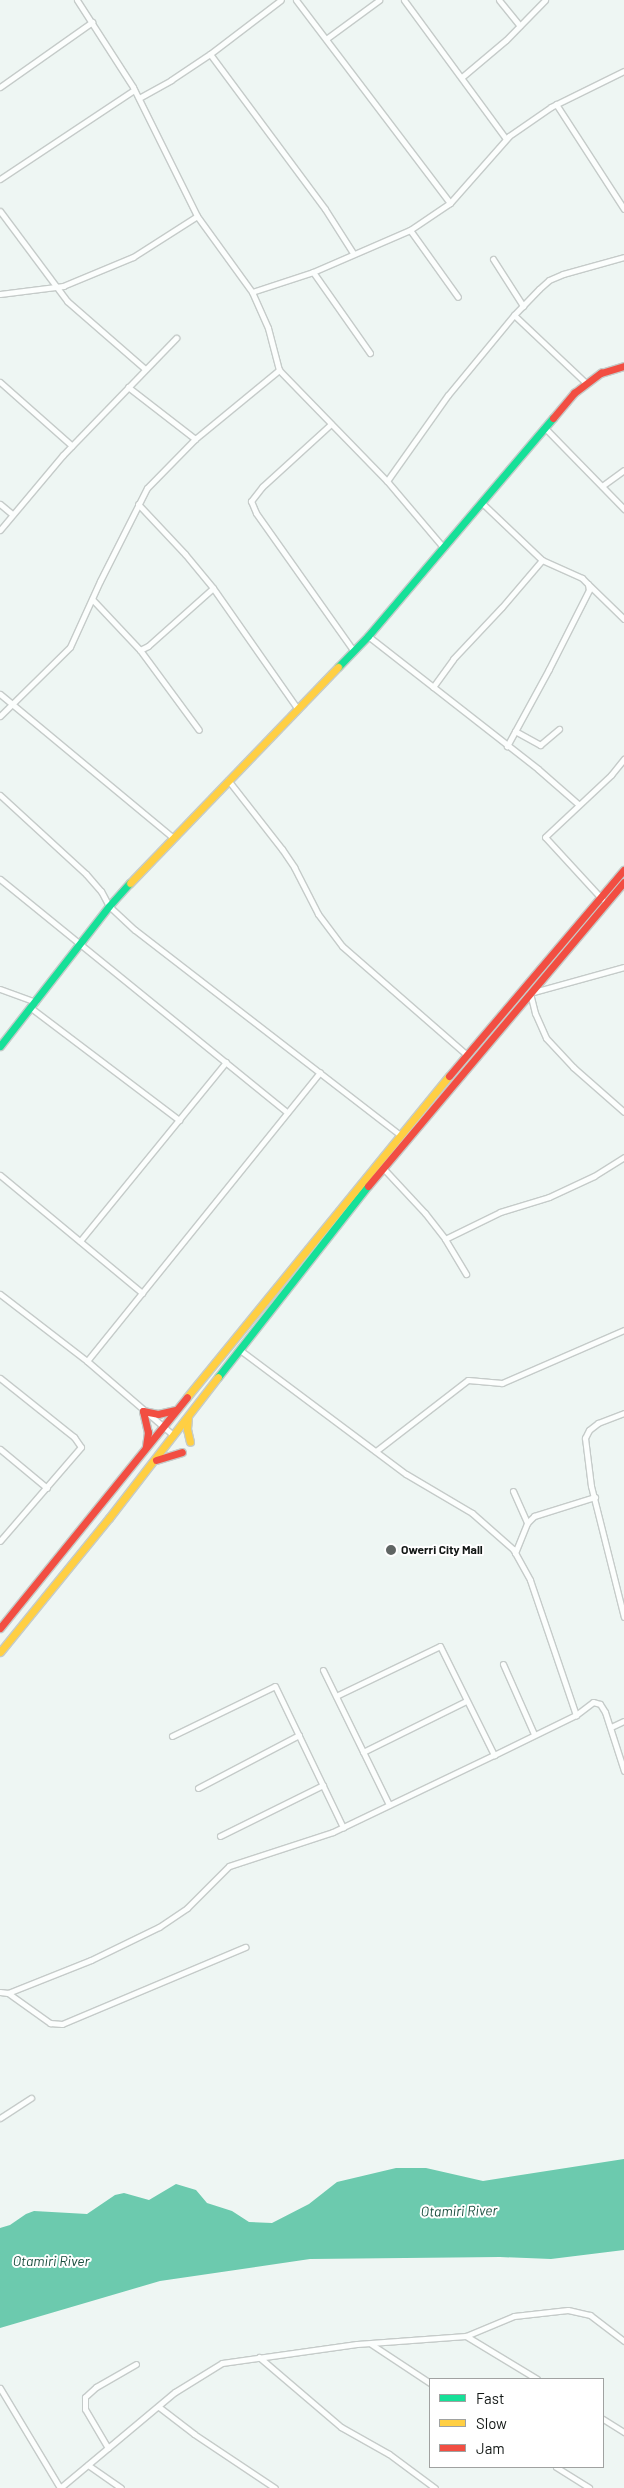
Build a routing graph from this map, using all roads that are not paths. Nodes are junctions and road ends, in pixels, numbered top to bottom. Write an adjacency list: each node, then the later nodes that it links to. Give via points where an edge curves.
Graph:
1 (76, 0): 8 (street)
2 (281, 0): 11 (street)
3 (296, 0): 10 (street)
4 (379, 0): 10 (street)
5 (404, 0): 13 (street)
6 (499, 0): 9 (street)
7 (545, 0): 9 (street)
8 (92, 22): 14 (street); 15 (street)
9 (520, 26): 13 (street)
10 (326, 39): 20 (street)
11 (210, 54): 16 (street); 25 (street, via 325,209)
12 (624, 71): 17 (street)
13 (462, 77): 18 (street)
14 (0, 87)
15 (134, 90): 16 (street); 19 (street)
16 (139, 98): 23 (street)
17 (556, 104): 18 (street); 21 (street)
18 (506, 139): 20 (street)
19 (0, 178)
20 (450, 203): 24 (street)
21 (624, 209)
22 (0, 211): 29 (street)
23 (197, 216): 29 (street, via 133,257); 30 (street)
24 (410, 230): 25 (street); 32 (street)
25 (353, 253): 28 (street)
26 (624, 257): 33 (street, via 549,280)
27 (493, 259): 33 (street)
28 (313, 272): 30 (street); 36 (street)
29 (57, 286): 31 (street); 38 (street, via 67,301)
30 (252, 292): 39 (street, via 268,328)
31 (0, 294)
32 (458, 296)
33 (522, 306): 34 (street)
34 (514, 315): 41 (street); 48 (street, via 448,396)
35 (176, 338): 38 (street)
36 (370, 353)
37 (624, 366): 41 (main road)
38 (145, 369): 42 (street)
39 (279, 370): 43 (street); 45 (street)
40 (0, 382): 46 (street)
41 (586, 382): 44 (main road)
42 (128, 387): 45 (street); 46 (street)
43 (331, 424): 48 (street); 64 (street, via 251,501 256,513)
44 (544, 427): 49 (street); 50 (main road)
45 (195, 439): 52 (street, via 147,488)
46 (72, 446): 54 (street)
47 (624, 470): 49 (street)
48 (386, 481): 56 (street)
49 (602, 486): 53 (street)
50 (481, 502): 56 (main road); 57 (street)
51 (0, 504): 54 (street)
52 (138, 504): 59 (street); 60 (street)
53 (624, 509)
54 (12, 514): 55 (street)
55 (0, 530)
56 (442, 547): 62 (main road)
57 (542, 560): 58 (street, via 582,578); 65 (street)
58 (588, 584): 61 (street); 72 (street, via 589,590)
59 (213, 588): 63 (street); 68 (street)
60 (92, 599): 63 (street); 67 (street, via 70,647)
61 (624, 619)
62 (368, 636): 64 (main road); 65 (street)
63 (140, 650): 71 (street)
64 (354, 650): 68 (main road)
65 (433, 687): 73 (street)
66 (0, 694): 67 (street)
67 (13, 704): 69 (street); 78 (street)
68 (297, 708): 75 (main road)
69 (0, 716)
70 (559, 729): 72 (street, via 540,745)
71 (199, 730)
72 (515, 731): 73 (street)
73 (507, 746): 77 (street)
74 (624, 759): 77 (street)
75 (228, 780): 78 (main road); 90 (street, via 279,845 318,914 342,946)
76 (0, 795): 83 (street, via 86,874)
77 (578, 804): 82 (street, via 545,837)
78 (172, 837): 83 (main road)
79 (624, 870): 82 (main road)
80 (0, 878): 84 (street)
81 (624, 882): 82 (main road)
82 (604, 900): 87 (main road); 90 (main road)
83 (109, 906): 84 (main road); 92 (street, via 134,930)
84 (79, 945): 88 (main road); 91 (street)
85 (624, 967): 87 (street)
86 (0, 989): 88 (street)
87 (530, 993): 93 (main road); 94 (street, via 546,1038 573,1067)
88 (33, 1005): 89 (main road); 96 (street)
89 (0, 1046)
90 (467, 1055): 93 (main road)
91 (226, 1062): 95 (street); 96 (street)
92 (320, 1072): 95 (street); 97 (street)
93 (449, 1082): 97 (main road); 99 (main road)
94 (624, 1111)
95 (288, 1112): 105 (street)
96 (179, 1120): 103 (street)
97 (400, 1135): 101 (main road)
98 (624, 1157): 102 (street, via 594,1176 549,1197 500,1212)
99 (383, 1168): 101 (main road); 102 (street, via 408,1192)
100 (0, 1175): 103 (street)
101 (337, 1219): 108 (main road); 111 (main road)
102 (445, 1239): 104 (street)
103 (80, 1241): 105 (street)
104 (466, 1274)
105 (142, 1293): 109 (street)
106 (0, 1294): 109 (street)
107 (624, 1330): 120 (street, via 502,1383 468,1380)
108 (240, 1350): 114 (main road); 120 (street)
109 (87, 1361): 112 (street)
110 (0, 1378): 123 (street, via 79,1444 75,1456)
111 (178, 1409): 112 (main road, via 167,1413); 115 (main road)
112 (143, 1411): 115 (street); 119 (main road, via 148,1432)
113 (624, 1413): 125 (street, via 598,1423 585,1438)
114 (189, 1415): 116 (main road); 117 (main road, via 187,1429)
115 (163, 1427): 116 (street); 119 (main road)
116 (173, 1435): 122 (main road)
117 (190, 1442)
118 (0, 1449): 123 (street)
119 (146, 1449): 130 (main road)
120 (376, 1451): 128 (street, via 406,1474 472,1512)
121 (182, 1452): 122 (main road)
122 (152, 1462): 131 (main road)
123 (47, 1488): 127 (street)
124 (513, 1492): 126 (street)
125 (595, 1497): 126 (street, via 534,1516); 129 (street)
126 (527, 1523): 128 (street)
127 (0, 1540)
128 (515, 1553): 136 (street, via 530,1580)
129 (624, 1618)
130 (0, 1628)
131 (0, 1652)
132 (503, 1664): 139 (street)
133 (323, 1670): 134 (street)
134 (336, 1696): 135 (street, via 440,1646); 142 (street)
135 (466, 1701): 142 (street); 143 (street)
136 (576, 1714): 138 (street, via 593,1702 600,1704); 139 (street)
137 (624, 1721): 138 (street)
138 (611, 1727): 144 (street)
139 (534, 1734): 143 (street)
140 (299, 1735): 141 (street, via 275,1686); 145 (street); 146 (street)
141 (172, 1736)
142 (363, 1752): 147 (street)
143 (494, 1755): 147 (street)
144 (624, 1771)
145 (323, 1785): 148 (street); 149 (street)
146 (198, 1788)
147 (389, 1805): 148 (street)
148 (343, 1827): 152 (street, via 228,1866 187,1908 159,1927 99,1956)
149 (220, 1836)
150 (245, 1947): 152 (street, via 62,2024 50,2023)
151 (0, 1992): 152 (street)
152 (8, 1993)
153 (32, 2098): 154 (street)
154 (0, 2118)
155 (466, 2336): 156 (street, via 514,2316 568,2310 590,2315); 157 (street); 160 (street)
156 (624, 2340)
157 (370, 2343): 158 (street); 161 (street)
158 (259, 2357): 163 (street, via 222,2363 175,2392); 171 (street, via 341,2427 389,2454)
159 (136, 2364): 166 (street, via 85,2397 85,2409)
160 (535, 2378)
161 (429, 2382)
162 (0, 2388): 167 (street, via 60,2488)
163 (159, 2407): 166 (street); 170 (street)
164 (604, 2420): 165 (street)
165 (624, 2432)
166 (108, 2448): 167 (street)
167 (88, 2464): 169 (street)
168 (558, 2468): 172 (street)
169 (121, 2488)
170 (275, 2488)
171 (435, 2488)
172 (589, 2488)

